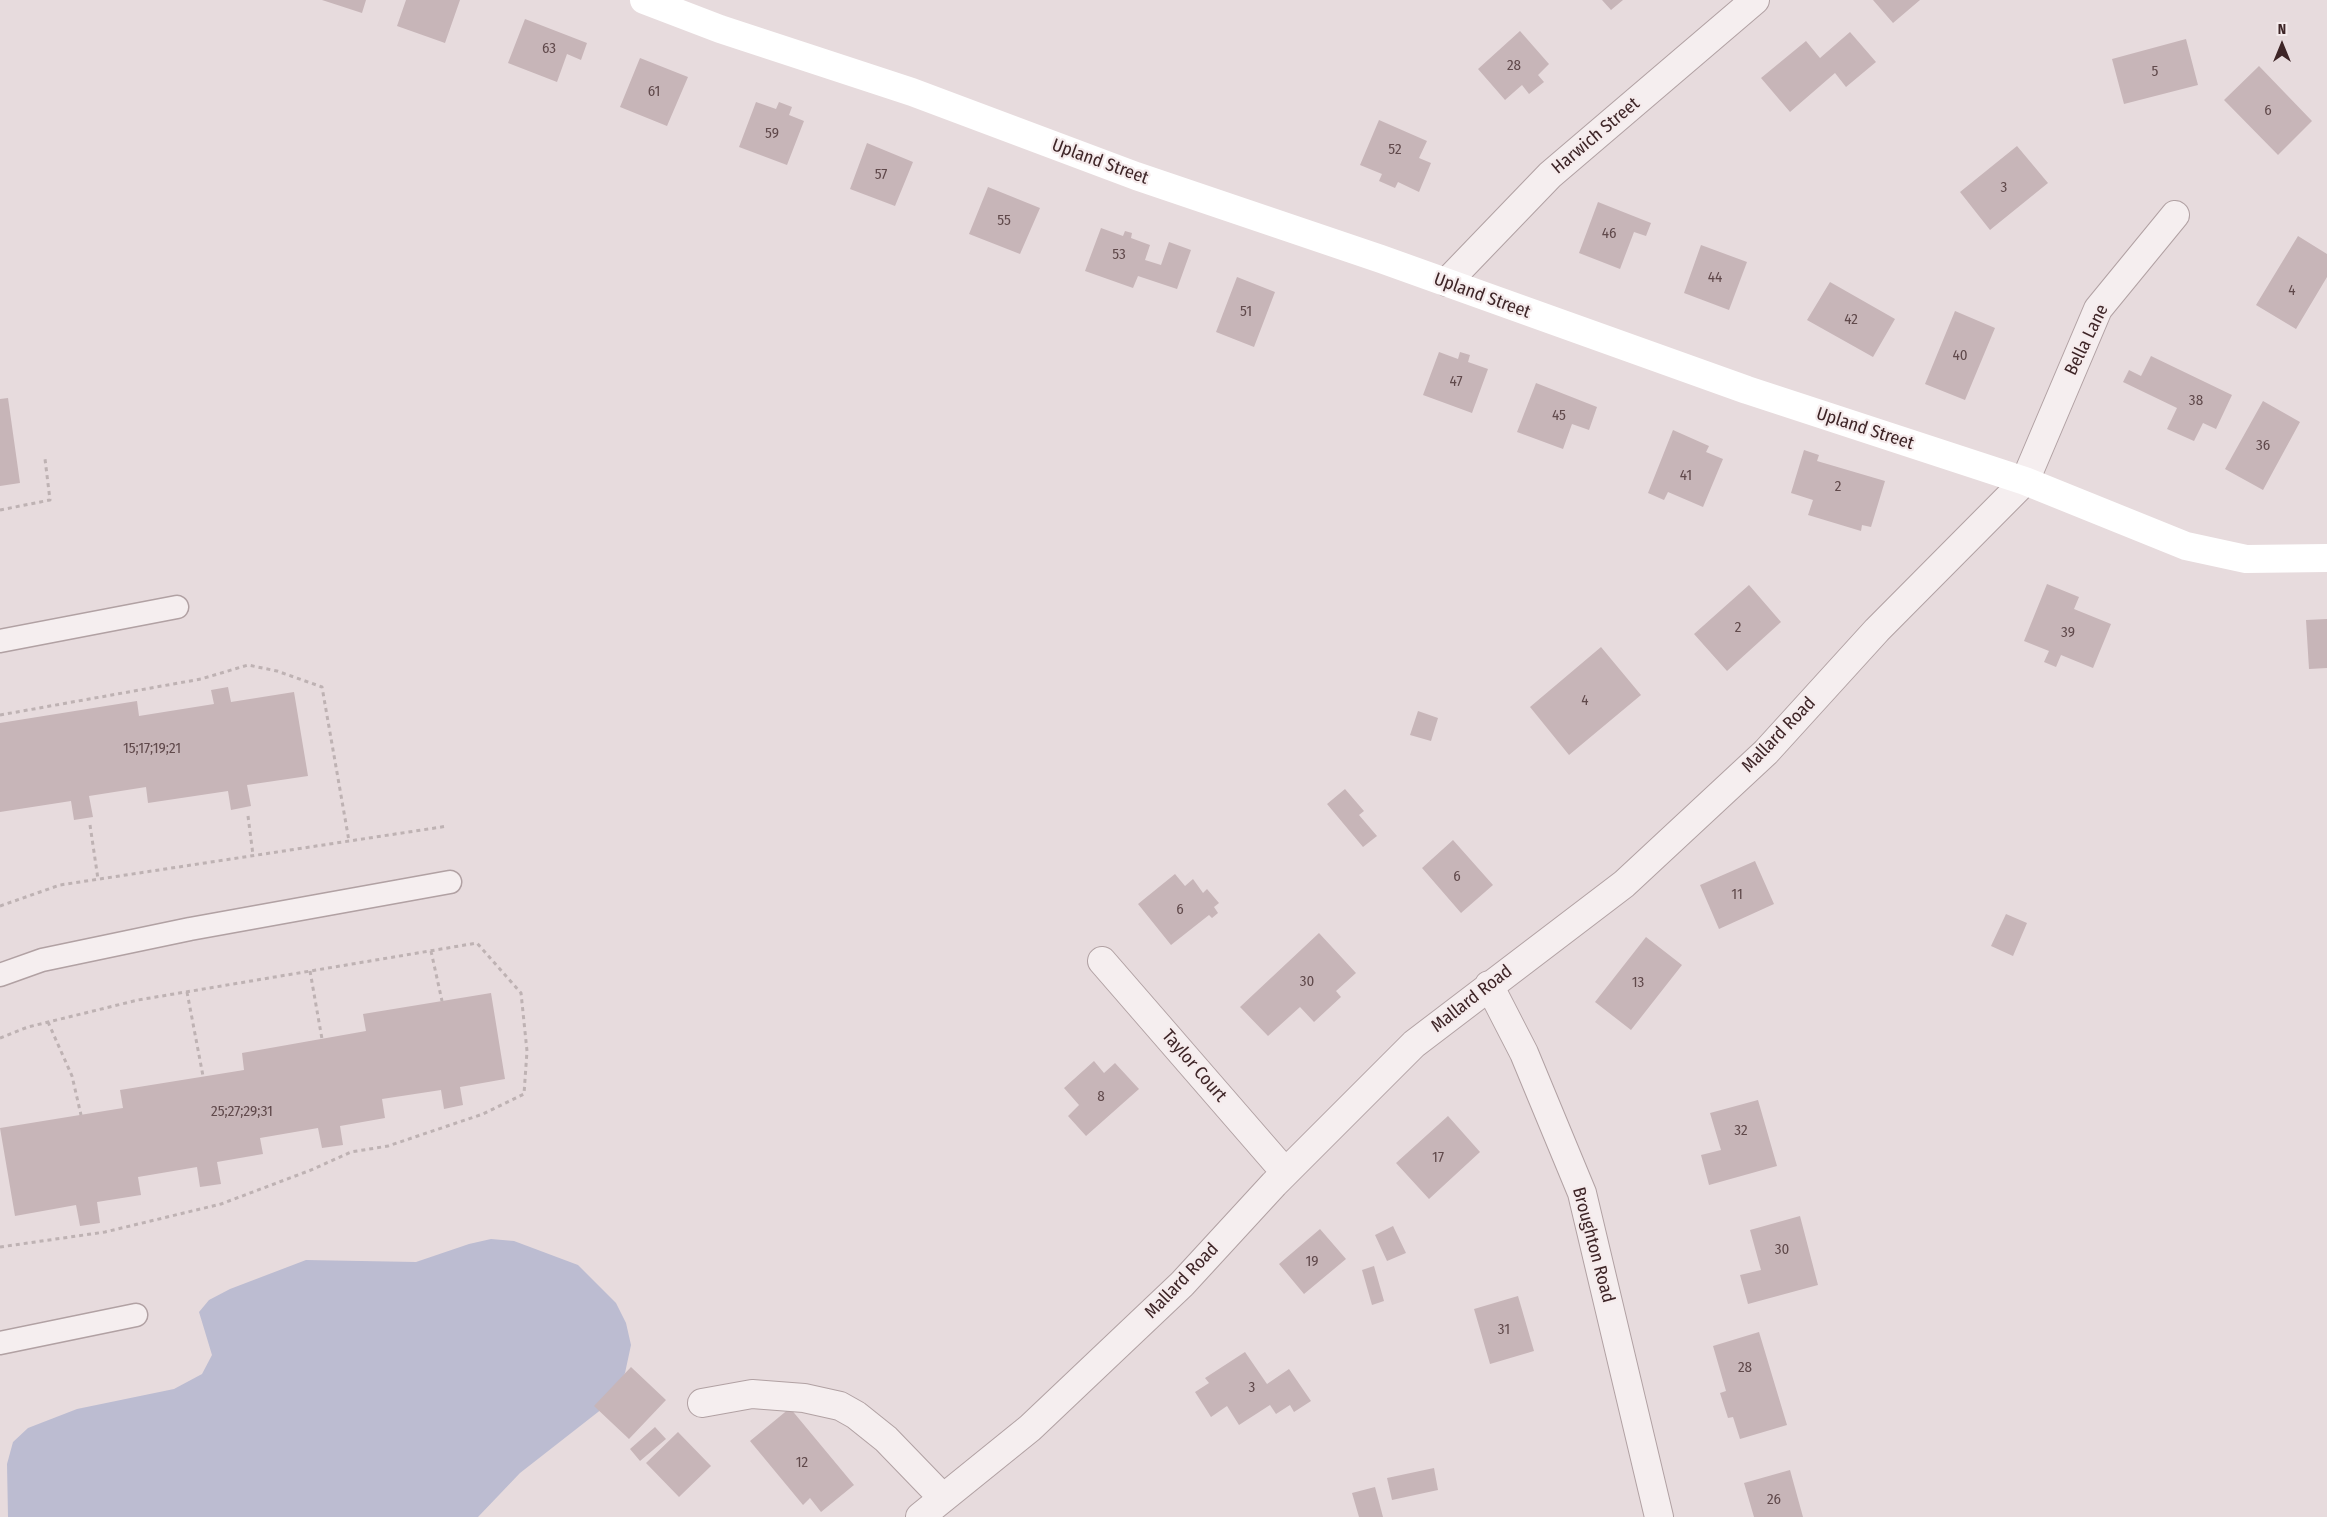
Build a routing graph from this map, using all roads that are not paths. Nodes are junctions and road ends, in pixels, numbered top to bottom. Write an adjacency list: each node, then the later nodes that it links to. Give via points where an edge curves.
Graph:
1 (644, 0): 4 (street, Upland Street, via 720,29 912,92 1136,176)
2 (1755, 0): 4 (street, Harwich Street, via 1550,175)
3 (2175, 215): 5 (street, Bella Lane, via 2098,309)
4 (1447, 282): 5 (street, Upland Street, via 1747,390)
5 (2025, 481): 6 (street, Upland Street, via 2186,546 2246,559); 12 (street, Mallard Road, via 1877,630 1766,752 1624,884)
6 (2327, 558)
7 (177, 607): 8 (lane)
8 (0, 640)
9 (450, 882): 11 (lane, via 190,929 42,960)
10 (1102, 961): 13 (street, Taylor Court)
11 (0, 975)
12 (1489, 985): 13 (street, Mallard Road, via 1414,1044); 19 (street, Broughton Road, via 1524,1053 1582,1193)
13 (1285, 1172): 17 (street, Mallard Road, via 1182,1284 1030,1428)
14 (136, 1315): 15 (lane)
15 (0, 1343)
16 (702, 1403): 17 (street, via 752,1394 804,1398 840,1406 886,1439)
17 (943, 1498): 18 (street, Mallard Road)
18 (920, 1517)
19 (1659, 1517)

